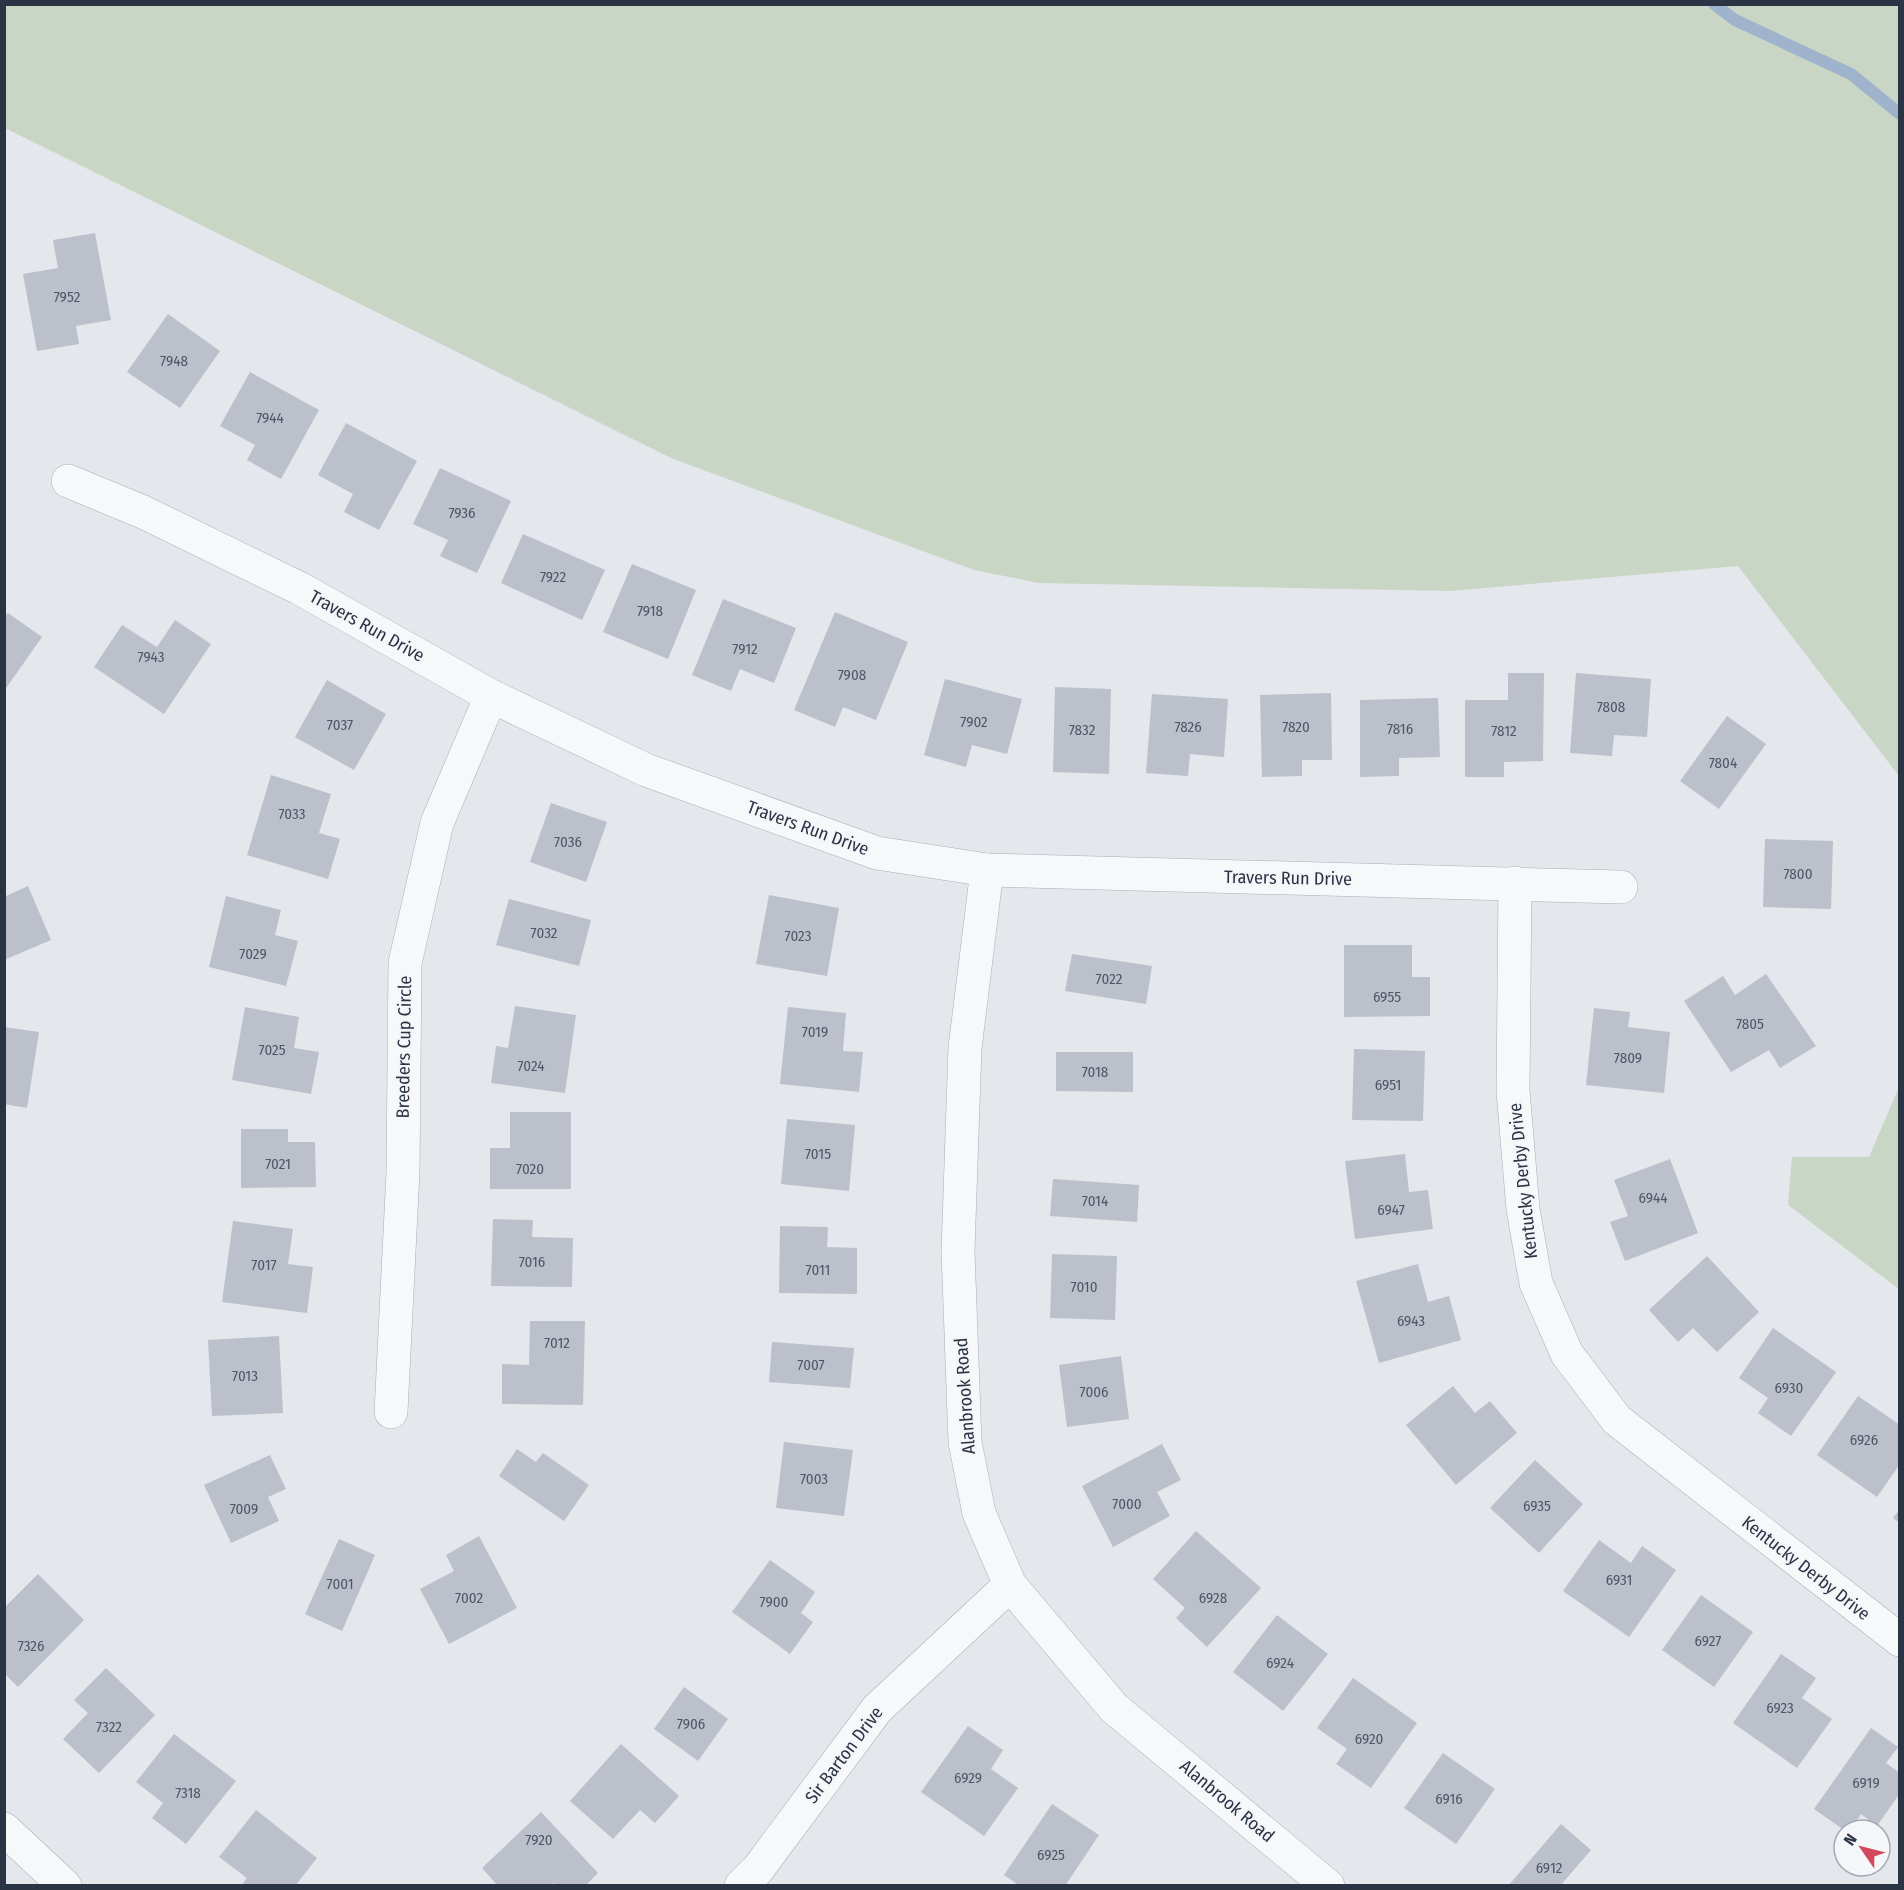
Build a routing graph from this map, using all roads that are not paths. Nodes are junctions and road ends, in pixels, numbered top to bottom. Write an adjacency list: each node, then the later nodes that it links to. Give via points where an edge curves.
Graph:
1 (68, 481): 2 (street, Travers Run Drive, via 143,512 299,588)
2 (491, 696): 3 (street, Travers Run Drive, via 646,770 877,853); 6 (street, Breeders Cup Circle, via 437,823 405,963 403,1172)
3 (987, 870): 4 (street, Travers Run Drive); 7 (street, Alanbrook Road, via 966,1048 958,1251 965,1442 980,1514)
4 (1515, 883): 5 (street, Travers Run Drive); 8 (street, Kentucky Derby Drive, via 1513,1091 1523,1209 1536,1283 1567,1354 1617,1420)
5 (1620, 887)
6 (390, 1412)
7 (1010, 1585): 11 (street, Sir Barton Drive, via 877,1709 758,1869); 12 (street, Alanbrook Road, via 1114,1708)
8 (1899, 1640)
9 (4, 1829): 10 (street)
10 (65, 1886)
11 (741, 1886)
12 (1328, 1886)

